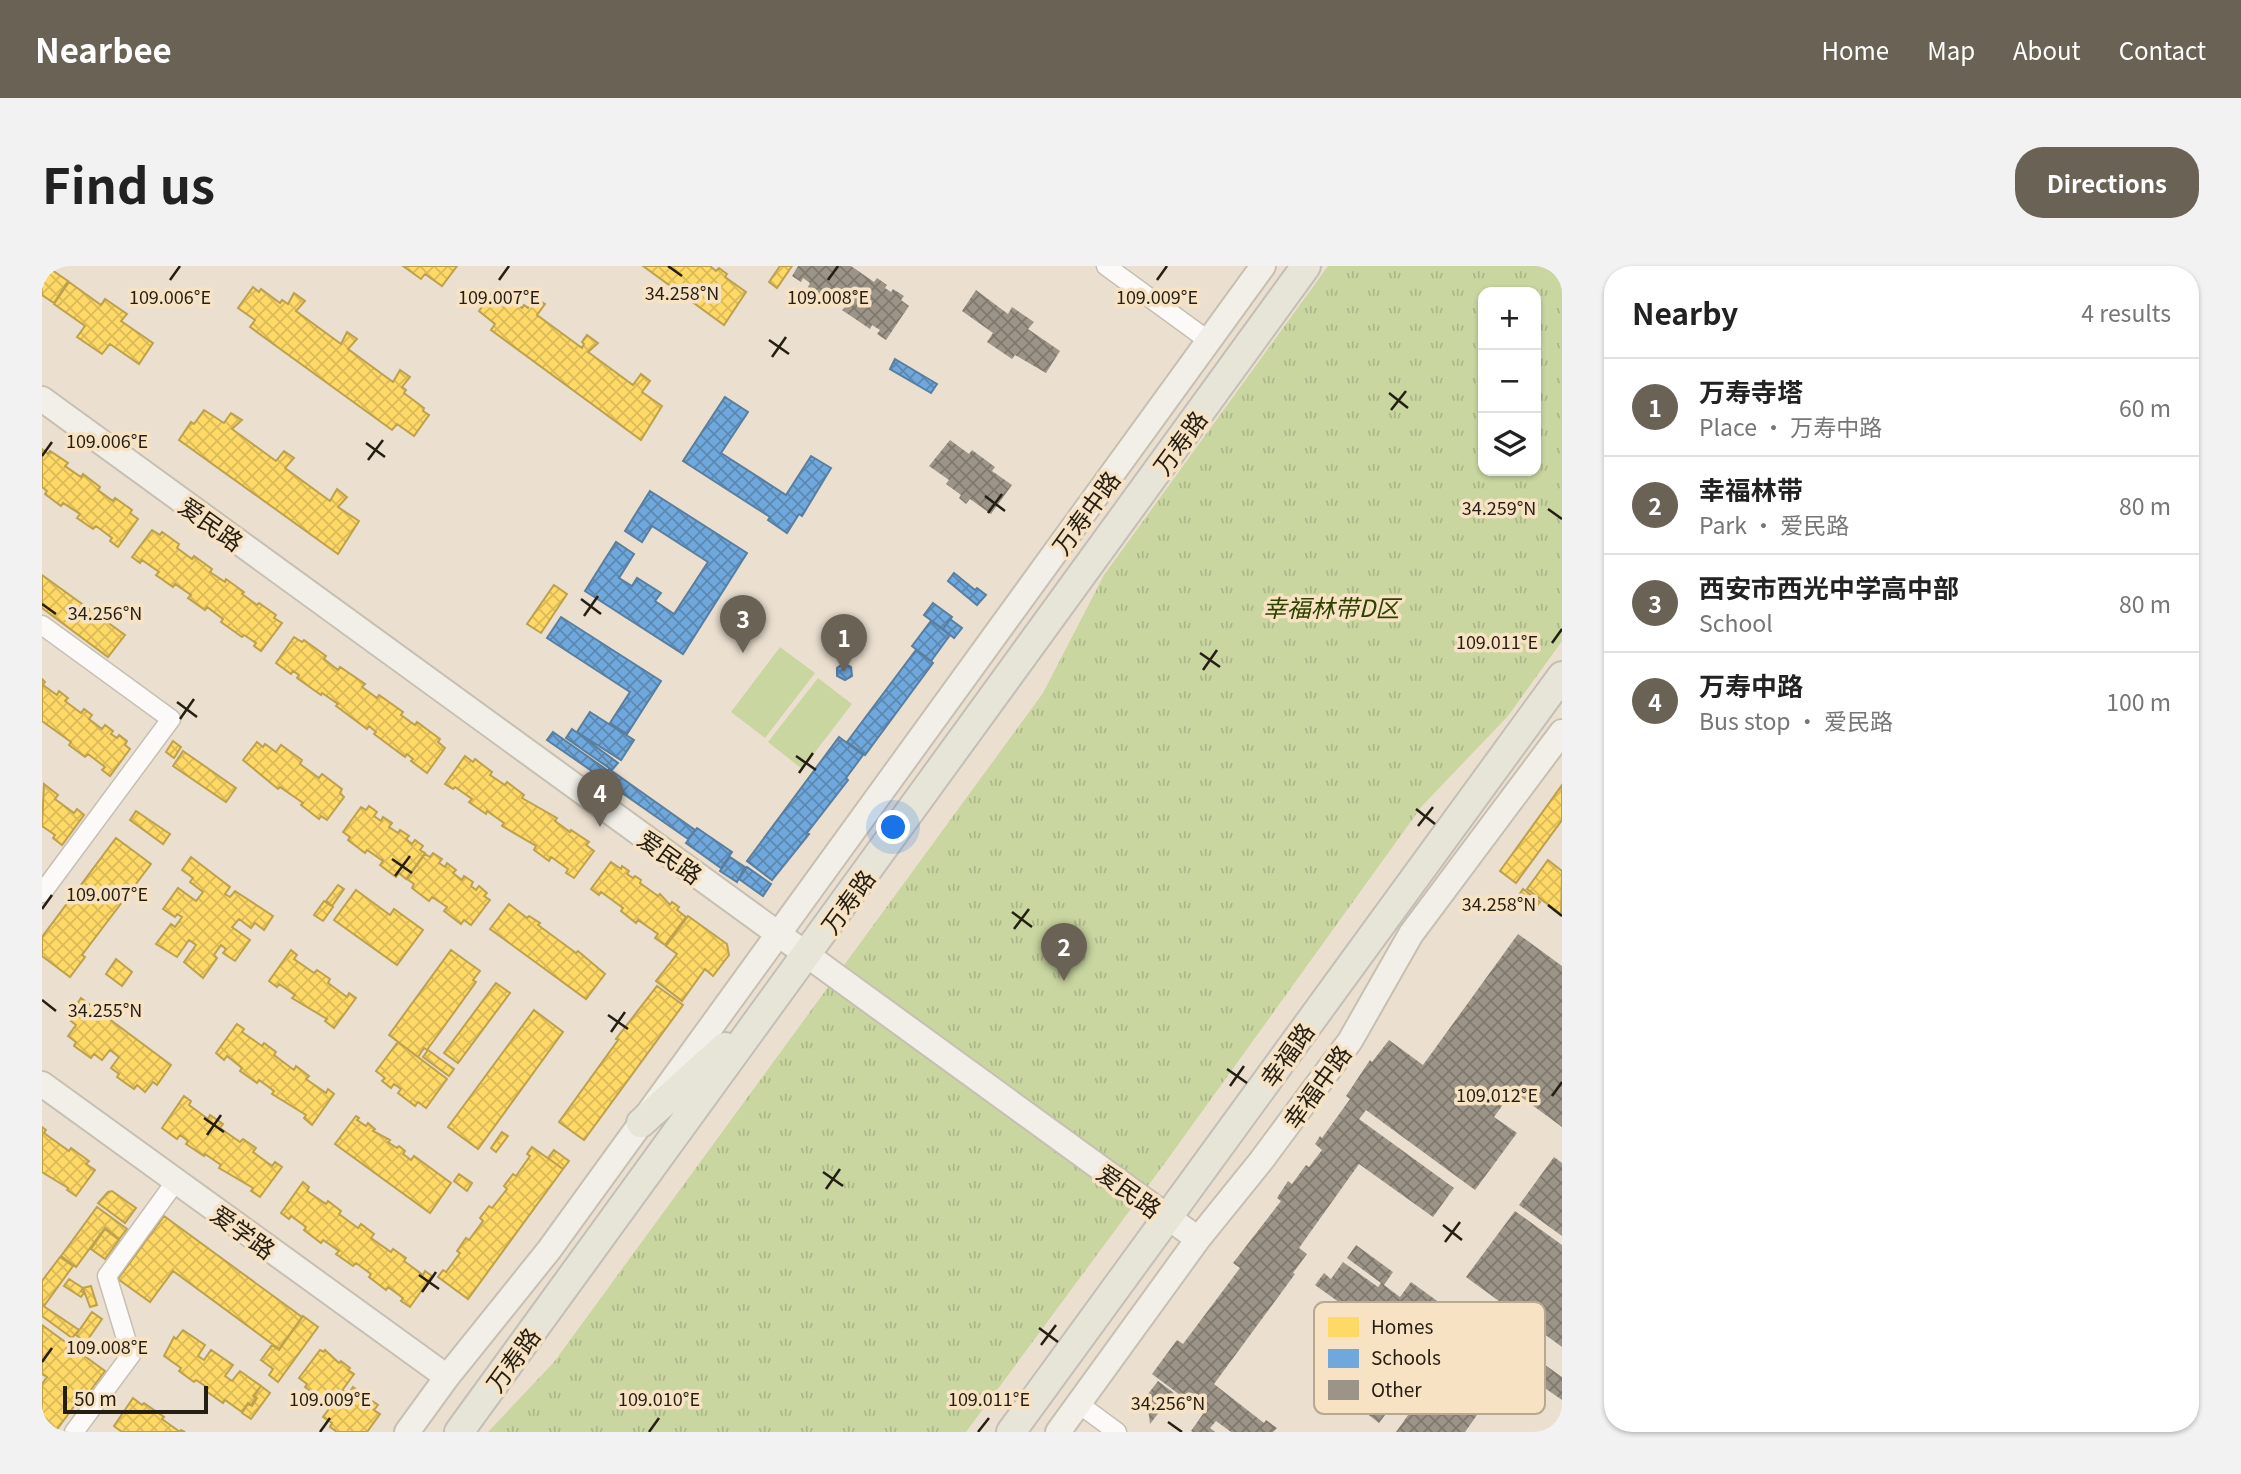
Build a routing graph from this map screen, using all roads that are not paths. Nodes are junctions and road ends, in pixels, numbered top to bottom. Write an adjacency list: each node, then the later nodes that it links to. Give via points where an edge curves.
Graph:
1 (1106, 266): 4 (street)
2 (1263, 266): 4 (main road, 万寿中路)
3 (1306, 266): 11 (main road, 万寿路)
4 (1209, 341): 10 (main road, 万寿中路)
5 (42, 400): 10 (main road, 爱民路)
6 (42, 625): 9 (street, via 171,719)
7 (1562, 676): 16 (main road, 幸福路)
8 (1562, 732): 17 (main road, 幸福中路, via 1411,934 1350,1041)
9 (42, 893)
10 (778, 934): 11 (main road, 爱民路); 14 (main road, 万寿中路)
11 (807, 956): 12 (main road, 万寿路); 16 (main road, 爱民路)
12 (769, 1008): 14 (main road); 22 (main road, 万寿路)
13 (42, 1084): 15 (main road, 爱学路)
14 (641, 1123): 18 (main road, 万寿中路, via 549,1250)
15 (176, 1181): 18 (main road, 爱学路); 20 (street, via 107,1276 131,1354)
16 (1168, 1217): 17 (main road, 爱民路); 23 (main road, 幸福路)
17 (1198, 1239): 19 (main road, 幸福中路)
18 (447, 1377): 21 (main road, 万寿中路)
19 (1079, 1404): 24 (main road, 幸福中路); 25 (street)
20 (74, 1432)
21 (407, 1432)
22 (459, 1432)
23 (1011, 1432)
24 (1058, 1432)
25 (1117, 1432)

